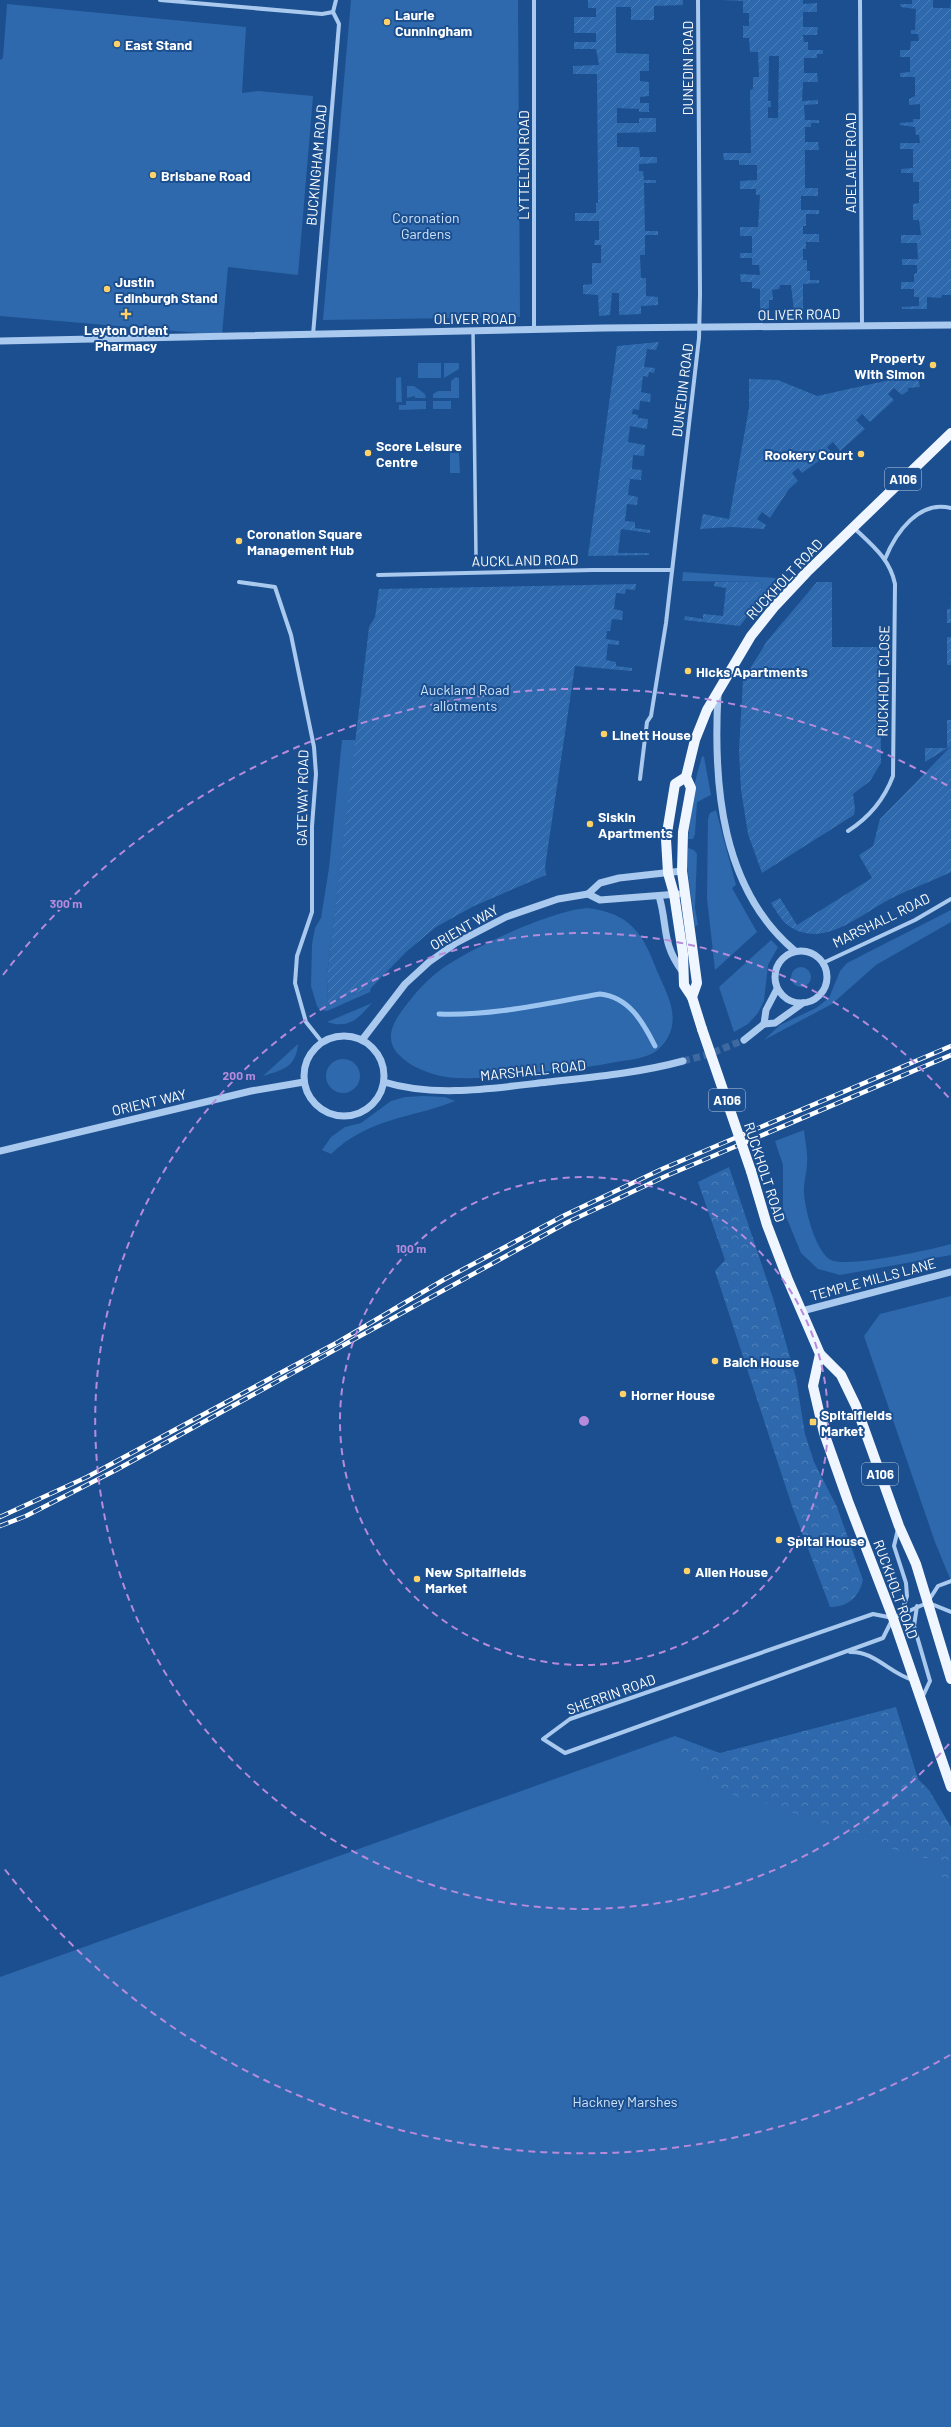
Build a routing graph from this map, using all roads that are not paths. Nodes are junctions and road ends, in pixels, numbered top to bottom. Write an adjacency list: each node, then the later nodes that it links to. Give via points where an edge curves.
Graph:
1 (160, 0): 2 (street)
2 (167, 0): 7 (street, via 327,14)
3 (336, 0): 7 (street, BUCKINGHAM ROAD)
4 (534, 0): 11 (street, LYTTELTON ROAD)
5 (698, 0): 10 (street, DUNEDIN ROAD)
6 (860, 0): 9 (street, ADELAIDE ROAD)
7 (333, 12): 13 (street, BUCKINGHAM ROAD, via 339,24)
8 (951, 325): 9 (street, OLIVER ROAD)
9 (862, 326): 10 (street, OLIVER ROAD)
10 (699, 329): 11 (street, OLIVER ROAD); 20 (street, DUNEDIN ROAD)
11 (534, 330): 12 (street, OLIVER ROAD)
12 (473, 331): 13 (street, OLIVER ROAD); 18 (street)
13 (313, 335): 14 (street, OLIVER ROAD)
14 (0, 341)
15 (951, 433): 17 (main road, RUCKHOLT ROAD / A106)
16 (951, 508): 19 (street, via 929,508 914,516 891,545)
17 (854, 528): 19 (street, RUCKHOLT CLOSE); 23 (main road, RUCKHOLT ROAD / A106, via 807,572 771,611 751,636)
18 (476, 556)
19 (885, 559): 26 (street, RUCKHOLT CLOSE, via 892,570 895,584 893,776 887,792 873,812)
20 (672, 570): 21 (street, AUCKLAND ROAD); 25 (street, DUNEDIN ROAD, via 666,623 651,716 647,722)
21 (378, 575)
22 (239, 582): 43 (street, GATEWAY ROAD, via 276,586 291,635 306,701 316,774 312,826 312,912 297,956 295,982 306,1022)
23 (718, 689): 24 (main road, RUCKHOLT ROAD / A106, via 695,740); 34 (street, MARSHALL ROAD, via 716,740 720,798 726,834 755,906 779,937)
24 (686, 777): 27 (main road, RUCKHOLT ROAD / A106, via 692,788 683,832); 28 (main road, RUCKHOLT ROAD / A106, via 675,784 666,839)
25 (640, 780)
26 (848, 830)
27 (682, 871): 28 (street, ORIENT WAY); 29 (main road, RUCKHOLT ROAD / A106)
28 (668, 873): 30 (street, ORIENT WAY, via 619,878 600,883); 31 (main road, RUCKHOLT ROAD / A106)
29 (686, 893): 31 (street, ORIENT WAY); 38 (main road, RUCKHOLT ROAD / A106, via 697,983)
30 (588, 894): 32 (street, ORIENT WAY, via 600,900); 41 (street, ORIENT WAY, via 558,899 506,917 456,943 429,962 405,984)
31 (674, 894): 32 (street, ORIENT WAY); 36 (main road, RUCKHOLT ROAD / A106)
32 (659, 896): 36 (street, RUCKHOLT ROAD / A106, via 665,938 672,957)
33 (951, 899): 35 (street, MARSHALL ROAD, via 915,920)
34 (796, 951): 35 (street, MARSHALL ROAD, via 812,953); 37 (street, via 788,954 777,965 774,978)
35 (823, 963): 39 (street, MARSHALL ROAD, via 827,979 823,990 817,998)
36 (682, 971): 38 (main road, RUCKHOLT ROAD / A106, via 684,985)
37 (777, 989): 39 (street, via 790,1001); 40 (street, via 766,1010)
38 (692, 996): 49 (main road, RUCKHOLT ROAD / A106, bridge, via 767,1225)
39 (803, 1003): 40 (street, MARSHALL ROAD, via 775,1023)
40 (764, 1024): 42 (street, MARSHALL ROAD)
41 (362, 1040): 43 (street, via 340,1035); 46 (street, via 375,1050 381,1060)
42 (744, 1040)
43 (322, 1042): 45 (street, via 311,1052 306,1063)
44 (683, 1061): 46 (street, MARSHALL ROAD, via 656,1068 497,1088 428,1088)
45 (304, 1082): 46 (street, via 312,1100 322,1109 346,1116 358,1114 370,1106 377,1098); 47 (street, ORIENT WAY, via 251,1091)
46 (384, 1082)
47 (0, 1151)
48 (951, 1272): 49 (street, TEMPLE MILLS LANE)
49 (802, 1311): 50 (main road, RUCKHOLT ROAD / A106)
50 (820, 1354): 51 (main road, RUCKHOLT ROAD / A106, via 841,1375 856,1406); 55 (main road, RUCKHOLT ROAD / A106, via 813,1386 824,1432 848,1502)
51 (899, 1526): 53 (main road, RUCKHOLT ROAD / A106, via 916,1564); 55 (street, via 894,1546 906,1583 907,1596)
52 (951, 1581): 53 (street, via 938,1586)
53 (922, 1604): 54 (street); 55 (street); 57 (main road, RUCKHOLT ROAD / A106); 59 (street, via 914,1626 930,1681)
54 (951, 1612)
55 (897, 1616): 56 (street, SHERRIN ROAD, via 883,1638); 56 (street, SHERRIN ROAD, via 873,1614 570,1719 543,1739 565,1753); 58 (main road, RUCKHOLT ROAD / A106)
56 (846, 1652): 58 (street, SHERRIN ROAD, via 865,1654 901,1677)
57 (951, 1679)
58 (913, 1680): 59 (main road, RUCKHOLT ROAD / A106)
59 (921, 1702): 60 (main road, RUCKHOLT ROAD / A106)
60 (951, 1787)

